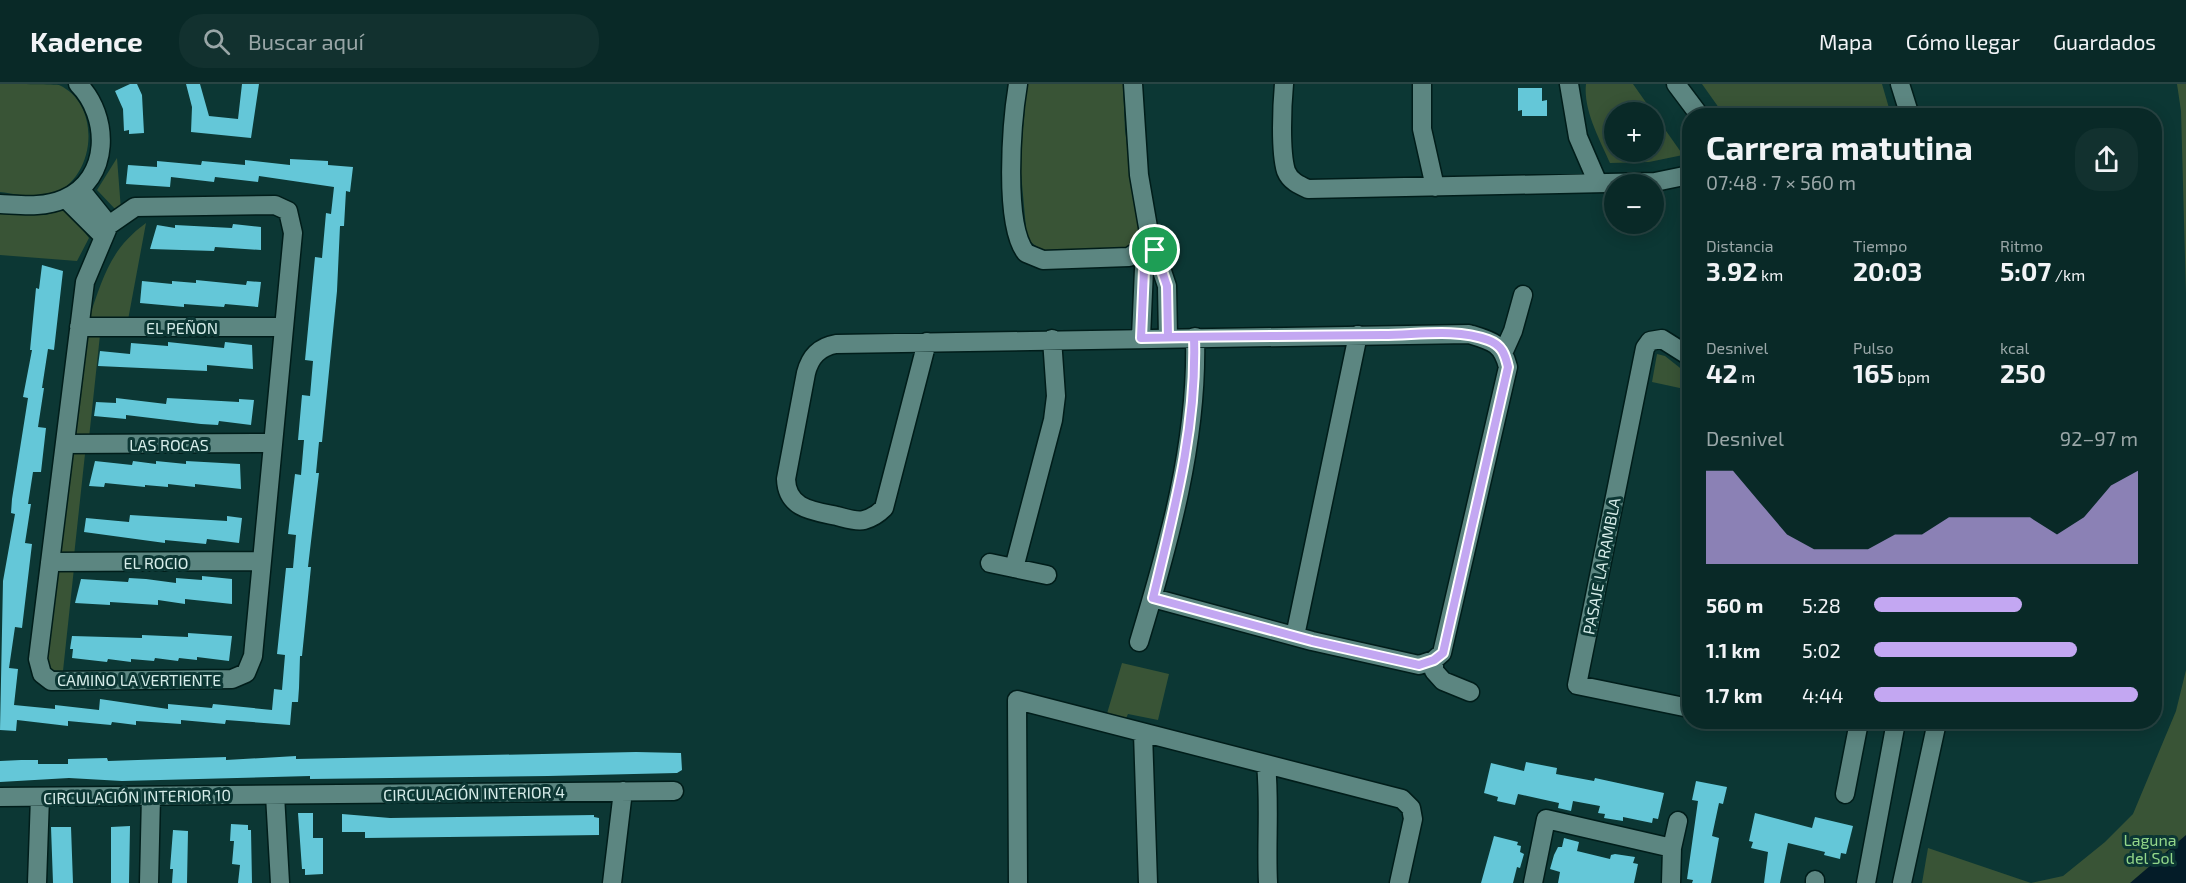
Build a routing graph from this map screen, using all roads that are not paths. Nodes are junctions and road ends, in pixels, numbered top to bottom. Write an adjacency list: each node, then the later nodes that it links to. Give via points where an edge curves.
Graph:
1 (78, 84): 14 (street, via 95,106 102,138 93,173)
2 (1018, 84): 17 (street, via 1011,158 1013,203 1022,248 1031,257 1042,260 1129,257)
3 (1133, 84): 17 (street, via 1139,175 1149,233)
4 (1284, 84): 13 (street, via 1286,171 1293,182 1308,189)
5 (1422, 84): 13 (street, via 1422,129)
6 (1569, 84): 12 (street, via 1578,137)
7 (1676, 84): 9 (street)
8 (1900, 84): 10 (street)
9 (1694, 108)
10 (1908, 108)
11 (1682, 176): 12 (street, via 1655,182)
12 (1597, 181): 13 (street)
13 (1436, 187)
14 (73, 194): 15 (street, via 41,206); 16 (street)
15 (0, 204)
16 (106, 230): 19 (street, CAMINO LA VERTIENTE, via 85,282); 20 (street, CAMINO LA VERTIENTE, via 135,207 274,205 288,211 293,233)
17 (1145, 247): 22 (street, via 1155,250 1165,273); 24 (street)
18 (1523, 295): 27 (street)
19 (79, 327): 20 (street, EL PEÑON); 30 (street, CAMINO LA VERTIENTE)
20 (284, 327): 29 (street, CAMINO LA VERTIENTE)
21 (1359, 335): 23 (street); 27 (street, via 1469,334 1491,341); 37 (street)
22 (1168, 337): 23 (street); 24 (street)
23 (1194, 337): 36 (street, via 1196,374 1189,439)
24 (1141, 338): 25 (street)
25 (1052, 339): 26 (street); 34 (street, via 1054,414)
26 (927, 342): 26 (street, via 836,344 823,347 812,357 786,479 788,493 797,505 860,521 872,518 884,508)
27 (1504, 351): 39 (street, via 1508,367 1443,653)
28 (1682, 352): 41 (street, PASAJE LA RAMBLA, via 1662,339 1654,339 1645,348 1577,685)
29 (273, 443): 30 (street, LAS ROCAS); 31 (street, CAMINO LA VERTIENTE)
30 (65, 444): 32 (street, CAMINO LA VERTIENTE)
31 (262, 561): 32 (street, EL ROCIO); 32 (street, CAMINO LA VERTIENTE, via 253,656 246,673 232,679 51,681 42,674 38,659)
32 (50, 562)
33 (990, 563): 34 (street)
34 (1014, 567): 35 (street)
35 (1047, 574)
36 (1153, 598): 37 (street); 38 (street)
37 (1303, 638): 39 (street, via 1419,665)
38 (1139, 642)
39 (1434, 660): 40 (street, via 1434,670 1443,681)
40 (1470, 692)
41 (1682, 707)
42 (1858, 729): 49 (street)
43 (1895, 729): 66 (street)
44 (1935, 729): 67 (street)
45 (1143, 733): 46 (street); 60 (street, via 1017,700); 61 (street)
46 (1266, 764): 62 (street); 63 (street, via 1402,799 1412,808 1413,819)
47 (623, 791): 48 (street, CIRCULACIÓN INTERIOR 4); 50 (street, CIRCULACIÓN INTERIOR 4); 59 (street)
48 (674, 791)
49 (1845, 794)
50 (274, 795): 51 (street, CIRCULACIÓN INTERIOR 10); 58 (street)
51 (151, 796): 53 (street, CIRCULACIÓN INTERIOR 10); 57 (street)
52 (0, 797): 53 (street, CIRCULACIÓN INTERIOR 10)
53 (40, 797): 56 (street)
54 (1678, 821): 55 (street)
55 (1672, 848): 64 (street, via 1546,819); 65 (street)
56 (37, 883)
57 (148, 883)
58 (280, 883)
59 (612, 883)
60 (1018, 883)
61 (1148, 883)
62 (1268, 883)
63 (1399, 883)
64 (1533, 883)
65 (1671, 883)
66 (1866, 883)
67 (1902, 883)

